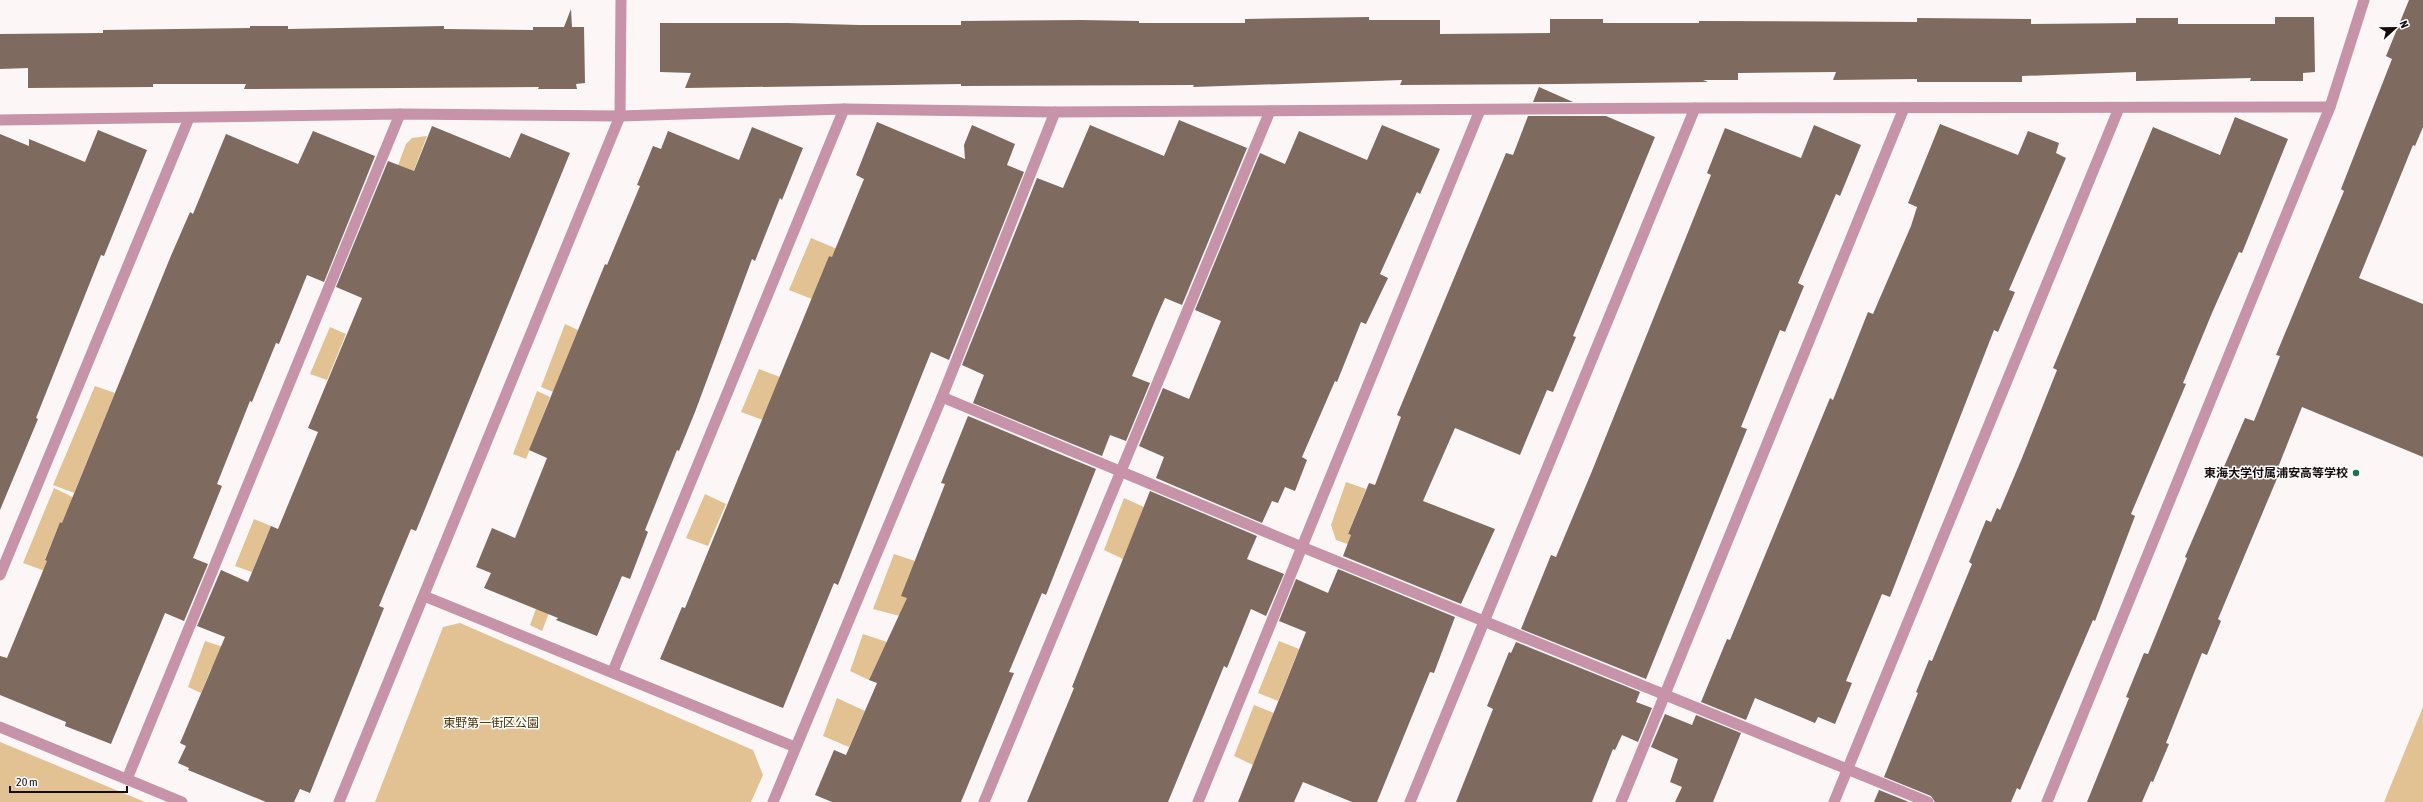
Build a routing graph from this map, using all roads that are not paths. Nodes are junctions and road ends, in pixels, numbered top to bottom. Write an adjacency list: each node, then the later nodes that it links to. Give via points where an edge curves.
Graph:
1 (621, 0): 12 (street)
2 (2364, 0): 3 (street)
3 (2330, 107): 6 (street); 36 (street)
4 (1695, 108): 5 (street); 8 (street); 20 (street)
5 (1904, 108): 6 (street); 22 (street)
6 (2119, 108): 25 (street)
7 (844, 109): 10 (street); 12 (street); 21 (street)
8 (1480, 110): 9 (street); 17 (street)
9 (1270, 111): 10 (street); 16 (street)
10 (1055, 112): 15 (street)
11 (400, 114): 12 (street); 13 (street); 26 (street)
12 (620, 116): 19 (street)
13 (189, 118): 14 (street); 18 (street)
14 (0, 120)
15 (942, 397): 16 (street); 24 (street)
16 (1119, 470): 17 (street); 30 (street)
17 (1302, 547): 20 (street); 31 (street)
18 (0, 575)
19 (424, 596): 21 (street); 28 (street)
20 (1485, 620): 22 (street); 32 (street)
21 (613, 671): 24 (street)
22 (1665, 695): 25 (street); 33 (street)
23 (0, 727): 26 (street)
24 (795, 747): 29 (street)
25 (1848, 769): 34 (street); 35 (street)
26 (127, 779): 27 (street)
27 (182, 802)
28 (339, 802)
29 (773, 802)
30 (984, 802)
31 (1198, 802)
32 (1410, 802)
33 (1621, 802)
34 (1834, 802)
35 (1928, 802)
36 (2047, 802)

